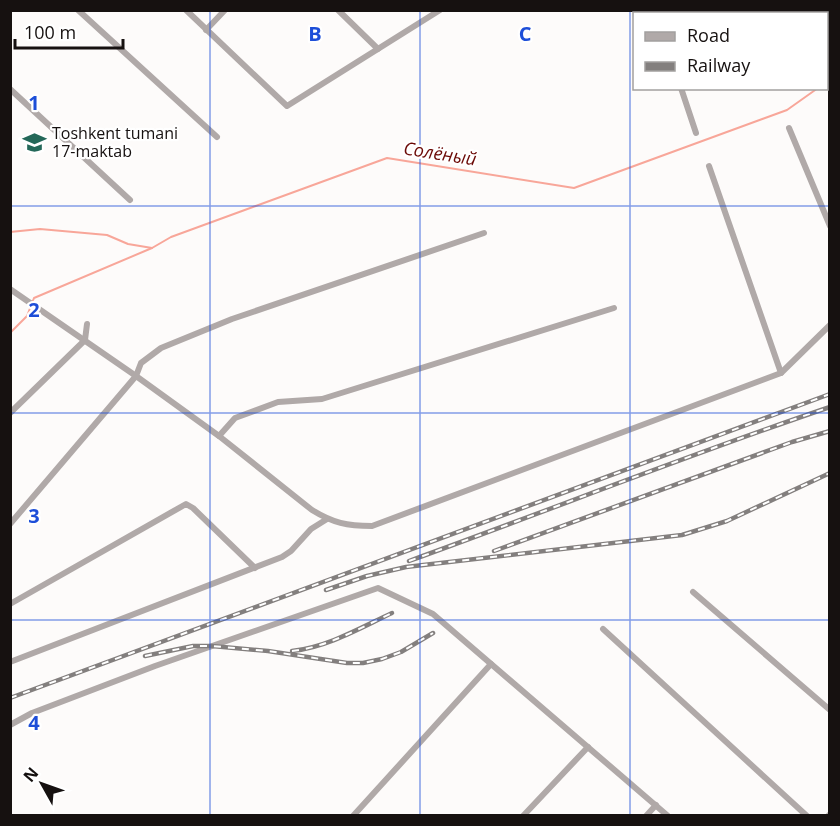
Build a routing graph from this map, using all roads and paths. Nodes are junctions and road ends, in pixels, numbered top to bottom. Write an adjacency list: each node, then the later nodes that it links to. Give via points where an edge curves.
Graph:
1 (78, 10): 12 (street)
2 (186, 10): 6 (street)
3 (225, 10): 6 (street)
4 (338, 10): 7 (street)
5 (440, 10): 7 (street)
6 (206, 30): 7 (street, via 287,106)
7 (378, 49)
8 (10, 89): 14 (street)
9 (682, 90): 11 (street)
10 (789, 128): 15 (street)
11 (696, 133)
12 (217, 137)
13 (709, 166): 22 (street)
14 (130, 200)
15 (830, 226)
16 (484, 233): 23 (street, via 161,348 141,363)
17 (10, 289): 21 (street)
18 (614, 308): 25 (street, via 322,399 278,402 235,418)
19 (87, 324): 21 (street)
20 (830, 325): 22 (street)
21 (85, 340): 23 (street); 24 (street)
22 (781, 373): 26 (street, via 372,526 352,526)
23 (136, 376): 25 (street); 27 (street)
24 (10, 413)
25 (219, 436): 26 (street)
26 (327, 519): 28 (street, via 311,529 291,551)
27 (10, 524)
28 (255, 568): 30 (street, via 186,504); 32 (street)
29 (693, 592): 34 (street)
30 (10, 604)
31 (603, 629): 42 (street)
32 (10, 662)
33 (491, 664): 35 (street, via 433,614 378,588 155,666); 36 (street); 38 (street)
34 (830, 710)
35 (10, 724)
36 (588, 747): 37 (street); 39 (street)
37 (656, 805): 40 (street); 41 (street)
38 (353, 816)
39 (523, 816)
40 (646, 816)
41 (668, 816)
42 (807, 816)

